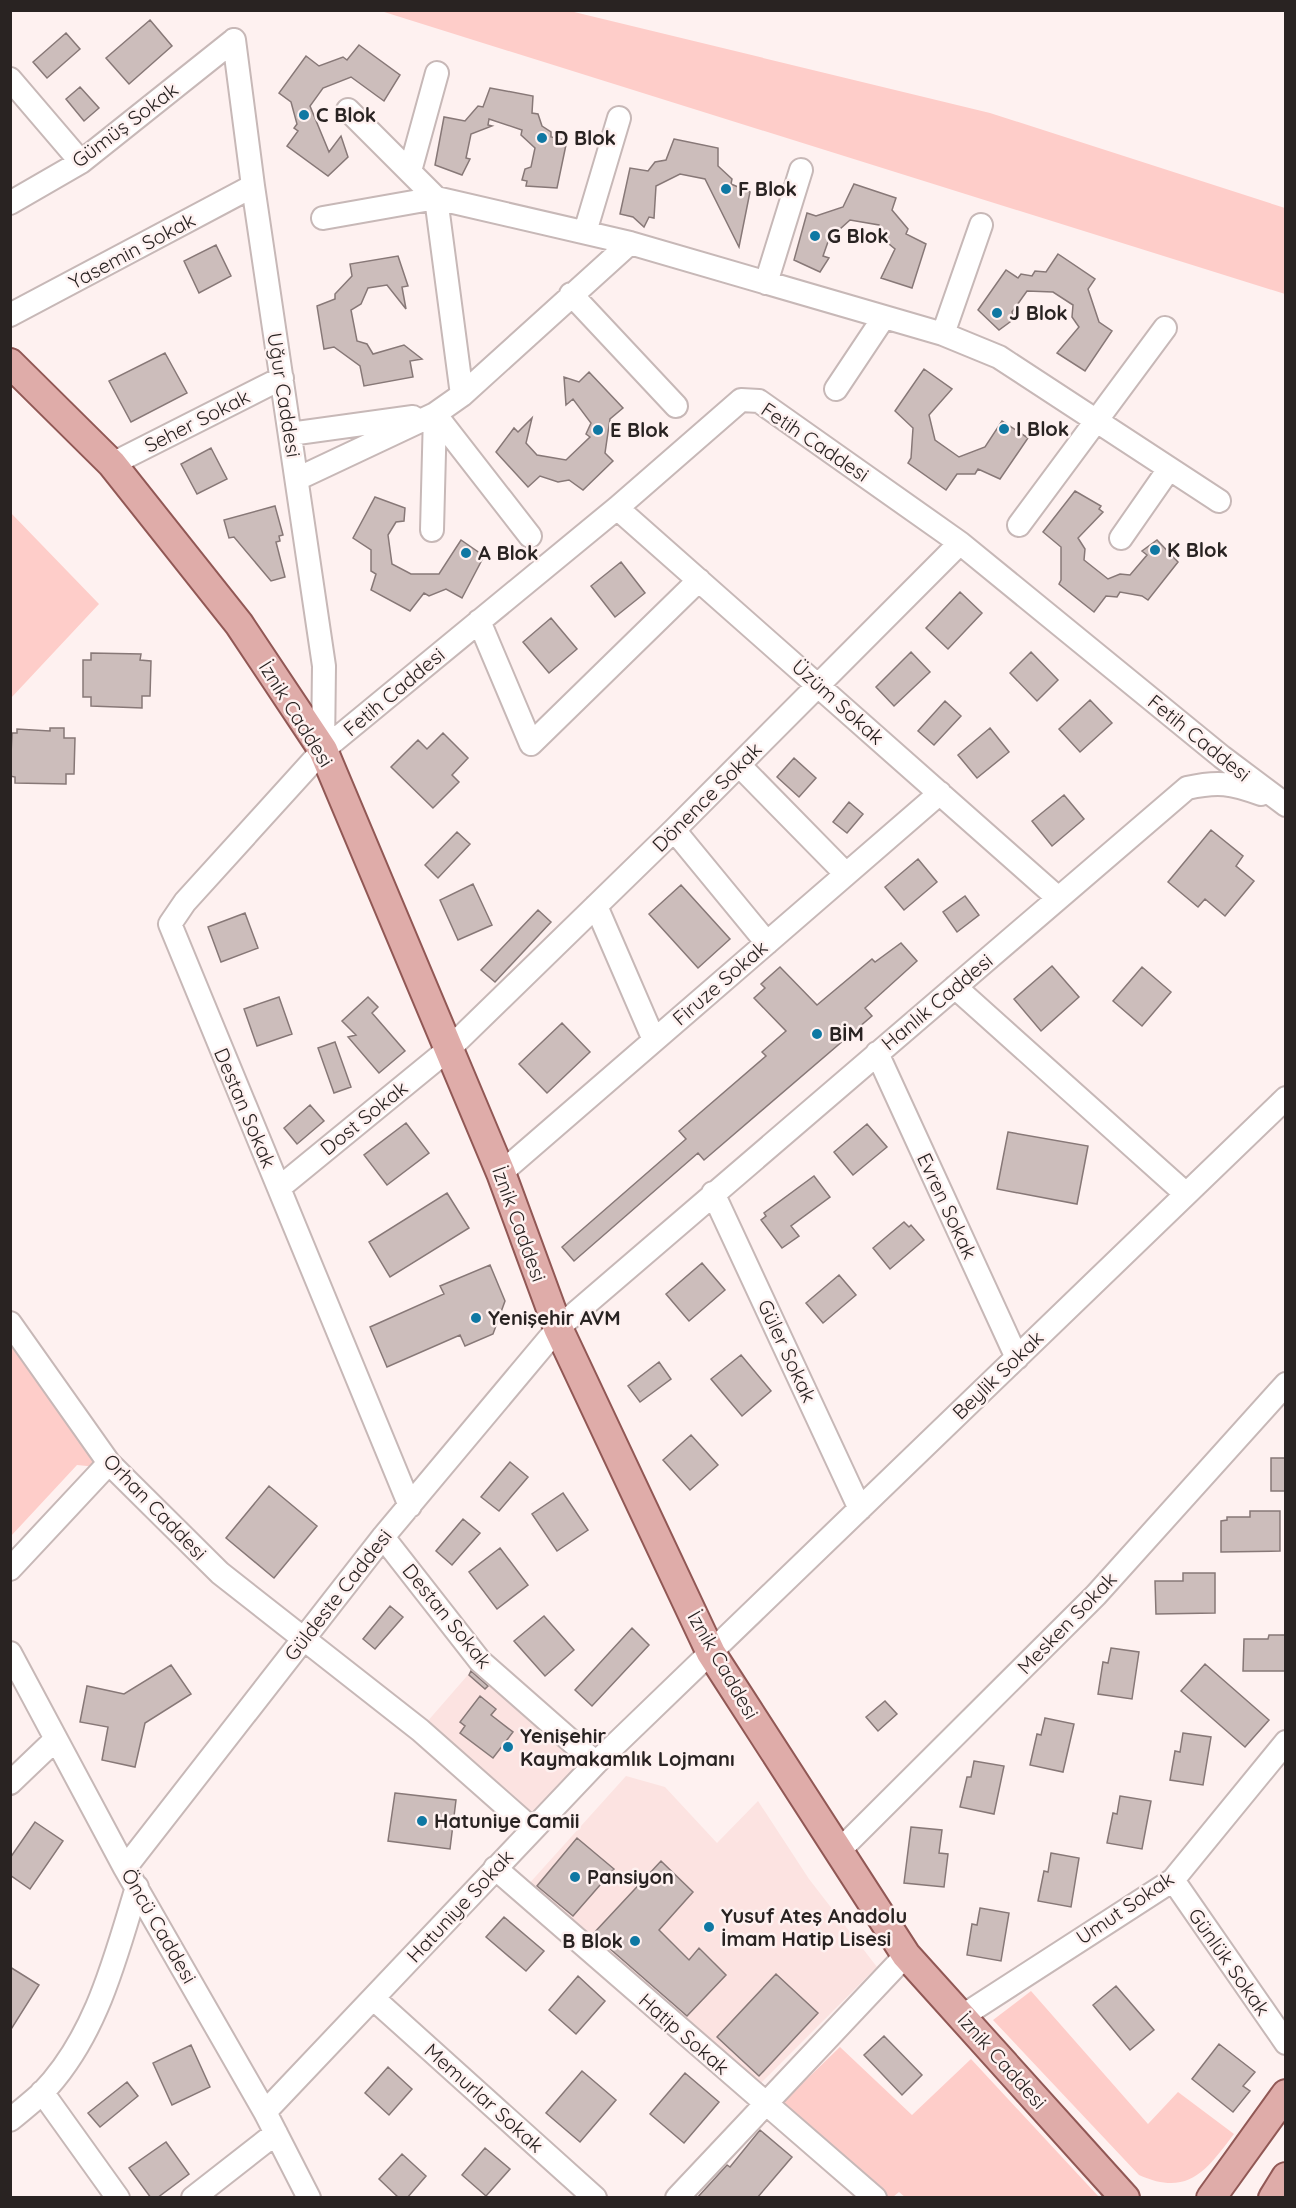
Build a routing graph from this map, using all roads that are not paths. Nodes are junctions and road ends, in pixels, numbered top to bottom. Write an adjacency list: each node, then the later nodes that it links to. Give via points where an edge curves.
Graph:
1 (234, 40): 6 (street, Gümüş Sokak); 9 (street, Uğur Caddesi)
2 (437, 73): 8 (street)
3 (10, 79): 6 (street)
4 (348, 110): 8 (street)
5 (619, 118): 14 (street)
6 (81, 162): 11 (street, Gümüş Sokak)
7 (801, 170): 16 (street)
8 (410, 171): 10 (street)
9 (253, 186): 18 (street, Yasemin Sokak); 23 (street, Uğur Caddesi)
10 (436, 198): 12 (street); 14 (street); 25 (street)
11 (10, 203)
12 (323, 218)
13 (981, 225): 21 (street)
14 (585, 232): 15 (street)
15 (630, 243): 16 (street); 17 (street)
16 (766, 283): 19 (street)
17 (571, 294): 25 (street); 26 (street)
18 (10, 315)
19 (884, 317): 21 (street); 24 (street)
20 (1166, 328): 28 (street)
21 (943, 334): 28 (street, via 999,357)
22 (10, 363): 30 (main road, İznik Caddesi)
23 (282, 378): 29 (street, Uğur Caddesi); 30 (street, Seher Sokak)
24 (836, 389)
25 (462, 395): 27 (street)
26 (676, 406)
27 (435, 414): 29 (street); 32 (street); 36 (street); 37 (street)
28 (1098, 422): 31 (street); 35 (street)
29 (290, 434): 32 (street, Uğur Caddesi)
30 (112, 464): 43 (main road, İznik Caddesi, via 239,624)
31 (1169, 469): 33 (street); 38 (street)
32 (297, 479): 43 (street, Uğur Caddesi, via 324,666)
33 (1219, 501)
34 (617, 508): 39 (street, Fetih Caddesi, via 741,400 759,401); 40 (street, Üzüm Sokak); 41 (street, Fetih Caddesi)
35 (1019, 525)
36 (432, 530)
37 (530, 536)
38 (1121, 538)
39 (960, 543): 42 (street, Dönence Sokak); 44 (street, Fetih Caddesi)
40 (699, 580): 41 (street, via 531,744); 42 (street, Üzüm Sokak)
41 (479, 621): 43 (street, Fetih Caddesi)
42 (820, 686): 45 (street, Dönence Sokak); 47 (street, Üzüm Sokak)
43 (323, 750): 56 (main road, İznik Caddesi); 60 (street, Destan Sokak, via 185,902 170,924)
44 (1222, 757): 46 (street); 48 (street, Fetih Caddesi)
45 (739, 765): 49 (street, Dönence Sokak); 50 (street)
46 (1187, 788): 48 (street, Hanlık Caddesi, via 1215,782 1237,785); 51 (street, Hanlık Caddesi)
47 (940, 793): 50 (street, Firuze Sokak); 51 (street, Üzüm Sokak)
48 (1284, 804)
49 (674, 830): 52 (street, Dönence Sokak); 53 (street)
50 (846, 874): 53 (street, Firuze Sokak)
51 (1059, 898): 54 (street, Hanlık Caddesi)
52 (596, 906): 55 (street); 56 (street, Dönence Sokak)
53 (767, 943): 55 (street, Firuze Sokak)
54 (955, 987): 57 (street, Hanlık Caddesi); 62 (street)
55 (654, 1040): 59 (street, Firuze Sokak)
56 (450, 1048): 59 (main road, İznik Caddesi); 60 (street, Dost Sokak)
57 (877, 1053): 61 (street, Hanlık Caddesi); 65 (street, Evren Sokak)
58 (1286, 1098): 62 (street, Beylik Sokak)
59 (501, 1173): 64 (main road, İznik Caddesi)
60 (279, 1188): 68 (street, Destan Sokak)
61 (713, 1193): 64 (street, Hanlık Caddesi); 69 (street, Güler Sokak)
62 (1186, 1194): 65 (street, Beylik Sokak)
63 (10, 1323): 67 (street, Orhan Caddesi)
64 (558, 1328): 68 (street, Güldeste Caddesi); 74 (main road, İznik Caddesi)
65 (1017, 1358): 69 (street, Beylik Sokak)
66 (1286, 1384): 80 (street, Mesken Sokak, via 1096,1595)
67 (109, 1463): 71 (street); 72 (street, Orhan Caddesi, via 220,1573)
68 (410, 1506): 70 (street, Güldeste Caddesi)
69 (860, 1509): 74 (street, Beylik Sokak)
70 (383, 1537): 72 (street, Güldeste Caddesi); 77 (street, Destan Sokak, via 480,1661)
71 (10, 1569)
72 (303, 1638): 79 (street, via 420,1730); 81 (street, Güldeste Caddesi)
73 (10, 1653): 75 (street, Öncü Caddesi)
74 (711, 1653): 77 (street, Hatuniye Sokak); 80 (main road, İznik Caddesi)
75 (55, 1740): 78 (street); 81 (street, Öncü Caddesi)
76 (1286, 1742): 83 (street, Umut Sokak)
77 (596, 1763): 79 (street, Hatuniye Sokak)
78 (10, 1783)
79 (532, 1829): 82 (street, Hatuniye Sokak)
80 (838, 1852): 85 (main road, İznik Caddesi)
81 (125, 1868): 84 (street, Öncü Caddesi)
82 (495, 1868): 86 (street, Hatuniye Sokak); 91 (street, Hatip Sokak)
83 (1173, 1880): 87 (street, Umut Sokak); 88 (street, Günlük Sokak)
84 (137, 1887): 89 (street, via 106,1989 75,2050); 92 (street, Öncü Caddesi)
85 (906, 1955): 87 (main road, İznik Caddesi); 91 (street)
86 (374, 2000): 92 (street, Hatuniye Sokak); 99 (street, Memurlar Sokak)
87 (961, 2017): 102 (main road, İznik Caddesi)
88 (1286, 2043)
89 (42, 2092): 93 (street); 96 (street)
90 (1286, 2094): 103 (main road)
91 (766, 2105): 100 (street); 101 (street, Hatip Sokak)
92 (265, 2112): 94 (street, Öncü Caddesi)
93 (10, 2120)
94 (276, 2133): 97 (street); 98 (street, Öncü Caddesi)
95 (1286, 2177): 104 (main road)
96 (118, 2198)
97 (193, 2198)
98 (309, 2198)
99 (595, 2198)
100 (677, 2198)
101 (875, 2198)
102 (1125, 2198)
103 (1210, 2198)
104 (1273, 2198)

